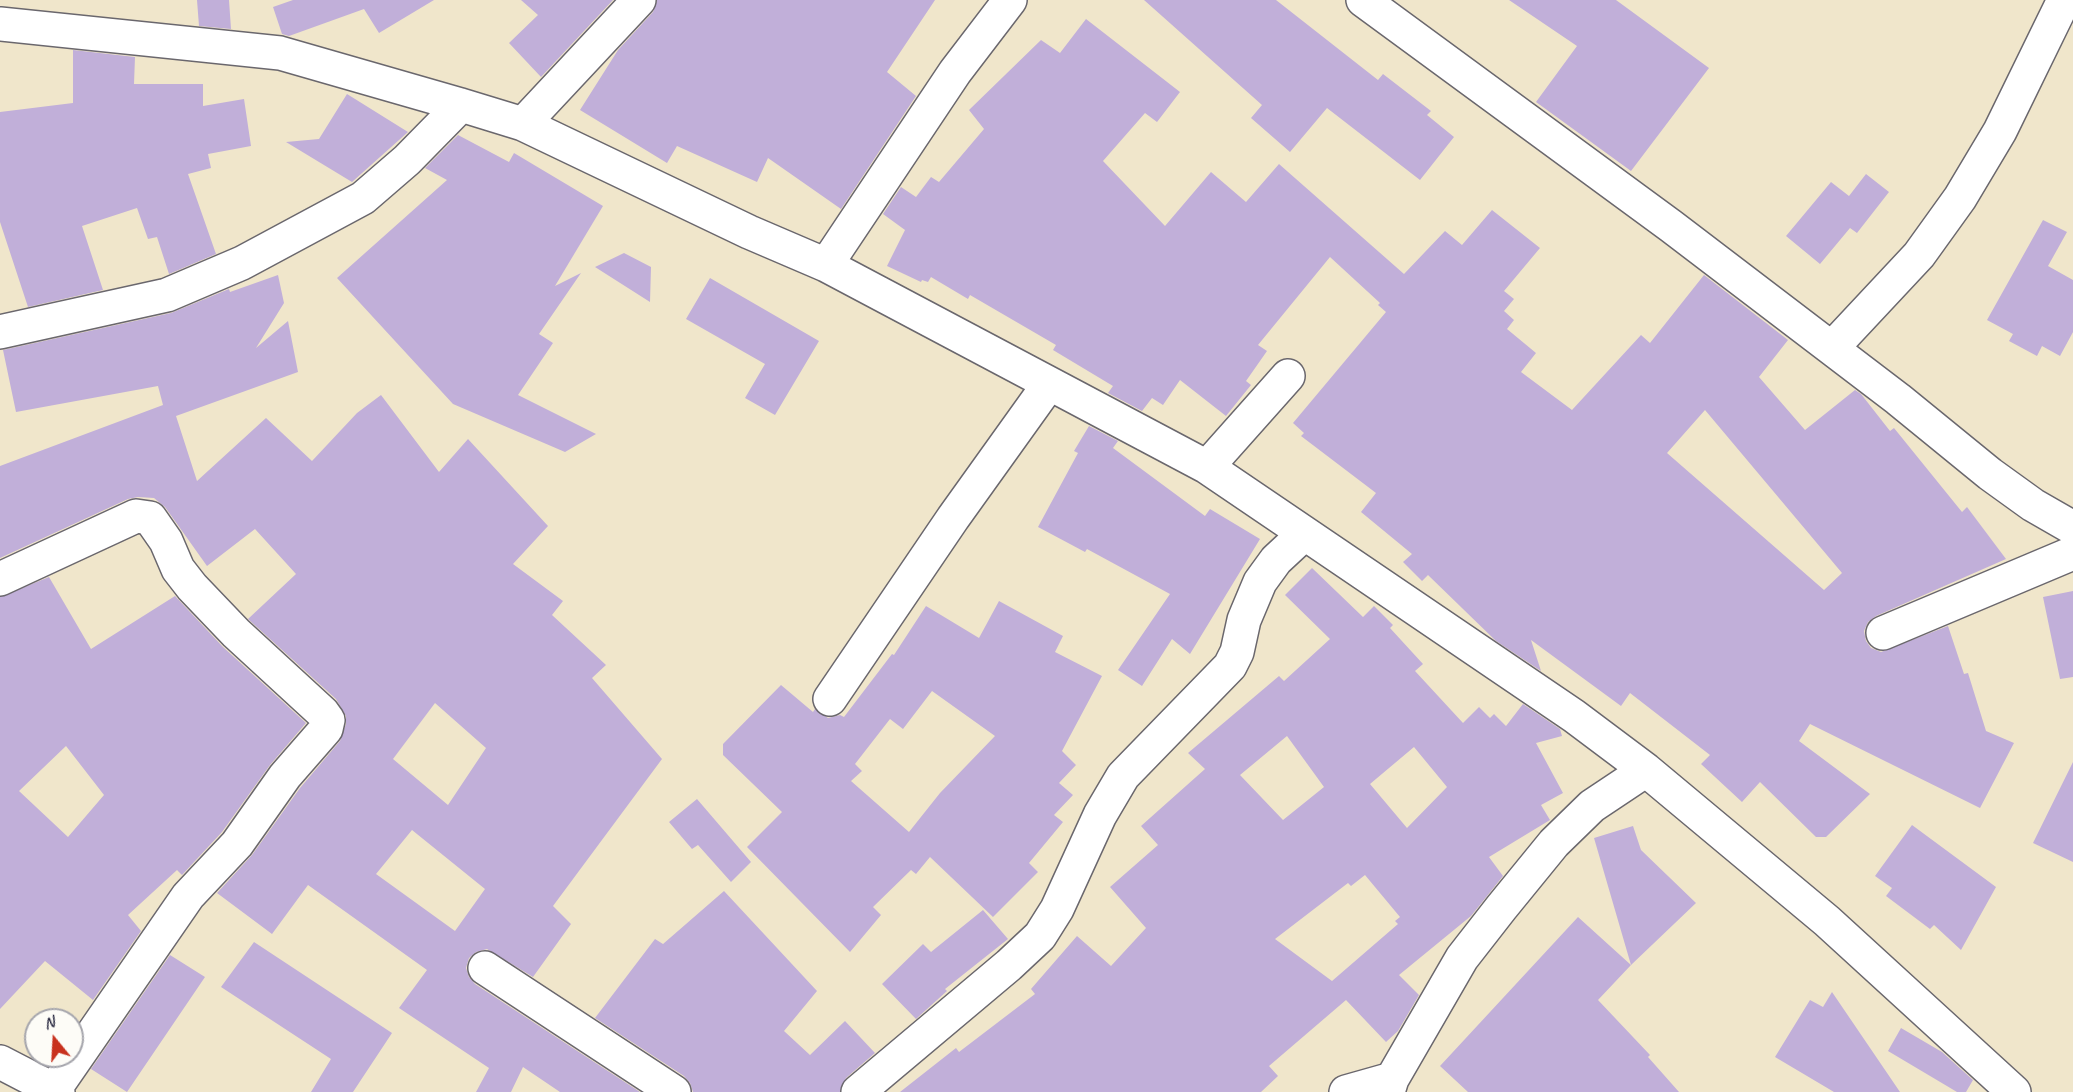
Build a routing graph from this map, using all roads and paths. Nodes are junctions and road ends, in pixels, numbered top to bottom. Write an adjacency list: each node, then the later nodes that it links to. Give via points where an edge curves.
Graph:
1 (639, 0): 7 (street)
2 (1010, 0): 8 (street, via 956,72)
3 (1363, 0): 10 (street)
4 (2064, 0): 10 (street, via 2000,131 1960,198 1919,255)
5 (0, 24): 6 (street, via 280,53)
6 (461, 105): 7 (street); 9 (street, via 363,198 242,263 167,295)
7 (523, 124): 8 (street)
8 (826, 265): 12 (street)
9 (0, 332)
10 (1832, 348): 14 (street, via 1990,474)
11 (1288, 376): 13 (street)
12 (1049, 384): 13 (street); 19 (street)
13 (1207, 467): 15 (street)
14 (2073, 528)
15 (1304, 534): 20 (street, via 1574,716); 26 (street, via 1276,560 1260,582 1230,666 1124,776 1100,815 1057,909 1040,936)
16 (2073, 553): 18 (street)
17 (0, 579): 24 (street, via 136,516 150,518 192,587 328,720 326,729 285,776 237,844 188,896)
18 (1883, 633)
19 (830, 699)
20 (1646, 770): 23 (street, via 1592,806 1554,843 1514,892 1462,958); 28 (street, via 1827,921)
21 (485, 968): 25 (street)
22 (0, 1062): 24 (street)
23 (1390, 1086): 27 (street)
24 (56, 1091)
25 (674, 1092)
26 (858, 1092)
27 (1346, 1092)
28 (2014, 1092)

